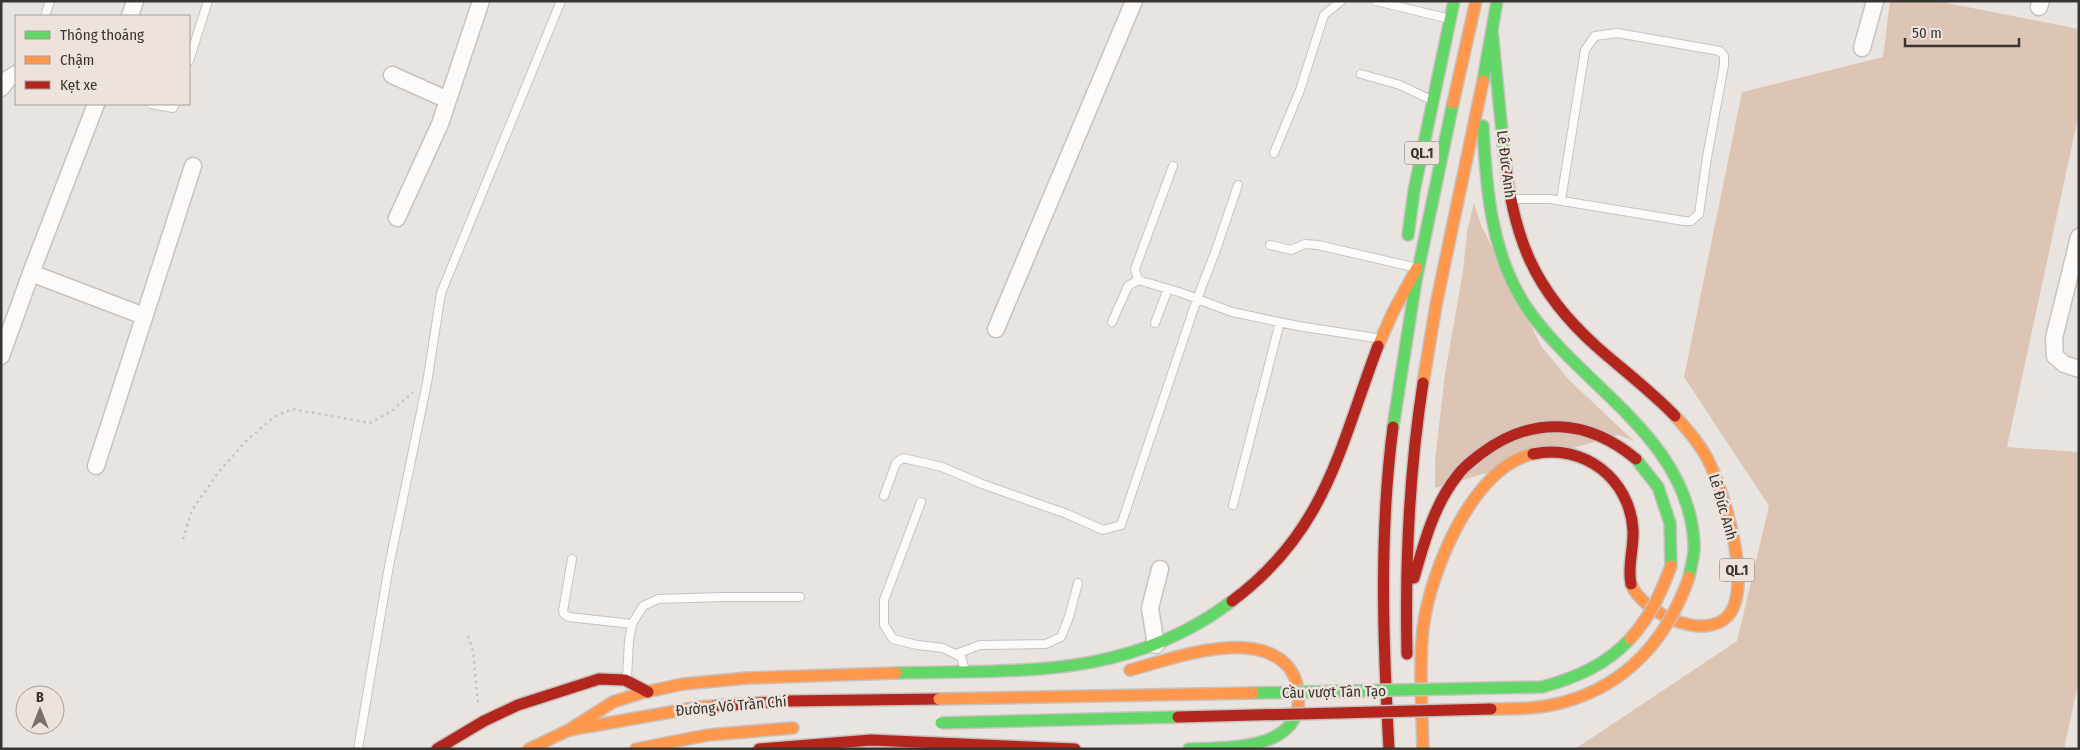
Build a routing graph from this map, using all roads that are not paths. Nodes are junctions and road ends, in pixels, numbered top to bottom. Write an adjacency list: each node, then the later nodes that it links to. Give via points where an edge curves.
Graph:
1 (50, 1): 13 (lane)
2 (135, 1): 14 (street)
3 (208, 1): 18 (lane)
4 (481, 1): 24 (street)
5 (561, 1): 83 (lane, via 441,293)
6 (1134, 1): 51 (street)
7 (1341, 1): 29 (lane, via 1324,15 1300,90)
8 (1376, 1): 15 (lane)
9 (1454, 1): 15 (main road, QL.1)
10 (1476, 1): 38 (main road, QL.1)
11 (1875, 1): 17 (street)
12 (1498, 5): 16 (main road, Lê Đức Anh / QL.1)
13 (45, 15)
14 (130, 15)
15 (1450, 19): 25 (main road, QL.1)
16 (1492, 30): 23 (main road, Lê Đức Anh / QL.1); 33 (main road, Lê Đức Anh / QL.1)
17 (1862, 48)
18 (190, 57)
19 (1361, 74): 25 (lane, via 1400,85)
20 (15, 75): 22 (street)
21 (392, 75): 24 (street)
22 (1, 88)
23 (1481, 94): 33 (main road, via 1485,157); 67 (main road, Lê Đức Anh / QL.1, via 1424,374 1410,489)
24 (448, 100): 35 (street)
25 (1433, 100): 36 (main road, QL.1)
26 (96, 105): 42 (street)
27 (156, 105): 28 (lane, via 173,108)
28 (174, 105)
29 (1274, 153)
30 (193, 166): 47 (street)
31 (1173, 166): 43 (lane, via 1135,269)
32 (1238, 185): 45 (lane)
33 (1500, 200): 34 (lane); 59 (main road, Lê Đức Anh / QL.1, via 1551,298 1593,343 1677,418 1709,462 1720,488 1733,539 1737,586 1732,609 1718,624 1707,627 1692,625 1660,612 1638,597 1628,577 1633,521 1626,498 1600,467 1577,455 1550,451 1506,463 1494,472); 79 (main road, bridge, via 1496,239 1508,273 1527,307 1562,350 1643,431 1674,473 1686,497 1694,544 1689,577 1673,618 1649,650 1609,683 1564,702 1507,708)
34 (1561, 200): 34 (lane, via 1684,221 1691,221 1699,214 1724,56 1720,52 1616,33 1595,36 1585,50)
35 (397, 218)
36 (1409, 227): 38 (main road); 40 (main road, QL.1)
37 (2079, 238): 54 (street, via 2054,338 2056,356 2064,364)
38 (1422, 244): 41 (main road, QL.1)
39 (1270, 245): 40 (lane, via 1291,250 1305,244 1318,245)
40 (1405, 256): 41 (lane); 46 (main road, QL.1)
41 (1418, 268): 46 (main road); 52 (main road, QL.1)
42 (31, 273): 47 (street); 53 (street)
43 (1138, 280): 44 (lane); 48 (lane, via 1128,286)
44 (1168, 289): 45 (lane); 50 (lane)
45 (1197, 299): 49 (lane, via 1232,312); 58 (lane, via 1121,525 1103,530 942,467 903,458 896,463)
46 (1396, 306): 52 (main road)
47 (144, 316): 57 (street)
48 (1112, 322)
49 (1280, 322): 52 (lane); 61 (lane)
50 (1155, 323)
51 (996, 329)
52 (1393, 341): 69 (main road, via 1337,464 1299,534 1254,584 1227,606 1200,624); 91 (main road, QL.1, via 1383,560)
53 (1, 356)
54 (2079, 368)
55 (1534, 428): 59 (main road, via 1505,447 1489,463); 67 (main road, Cầu vượt Tân Tạo, via 1508,435 1490,445 1453,481 1437,511); 76 (main road, Cầu vượt Tân Tạo, bridge, via 1560,426 1589,431 1616,444 1642,464 1656,482 1666,502 1673,533 1671,566 1657,604 1645,622 1626,645 1574,678 1542,687)
56 (1377, 462): 62 (main road)
57 (96, 466)
58 (884, 496)
59 (1473, 498): 92 (main road, Lê Đức Anh / QL.1, via 1445,556 1426,608 1421,675)
60 (921, 502): 70 (lane, via 884,600 884,625 893,639 943,648)
61 (1233, 506)
62 (1374, 508)
63 (572, 560): 68 (lane, via 564,614)
64 (1160, 569): 69 (street, via 1150,608)
65 (1078, 584): 70 (lane, via 1061,637 1046,644 980,645)
66 (800, 596): 68 (lane, via 658,599 643,606)
67 (1406, 606): 78 (main road, Lê Đức Anh / QL.1)
68 (632, 624): 73 (lane)
69 (1156, 645): 71 (main road, via 1116,658)
70 (956, 654): 72 (lane, via 961,657)
71 (1044, 670): 72 (main road); 90 (main road, via 1127,670 1223,649 1254,649 1267,652 1284,663 1298,688 1299,700 1290,729 1273,743)
72 (965, 672): 75 (main road, via 770,677)
73 (627, 678): 75 (main road); 84 (main road, via 599,678 518,705)
74 (1371, 679): 77 (main road)
75 (648, 692): 81 (main road, via 618,700)
76 (939, 699): 81 (main road, Đường Võ Trần Chí, via 743,703 699,707)
77 (1372, 719)
78 (1408, 722)
79 (936, 723)
80 (801, 727): 86 (main road, Đường Võ Trần Chí, via 708,735)
81 (570, 730): 85 (main road, Đường Võ Trần Chí)
82 (871, 745): 87 (main road); 88 (main road)
83 (358, 749)
84 (437, 749)
85 (529, 749)
86 (636, 749)
87 (759, 749)
88 (1075, 749)
89 (1189, 749): 90 (main road)
90 (1209, 749)
91 (1389, 749)
92 (1424, 749)

